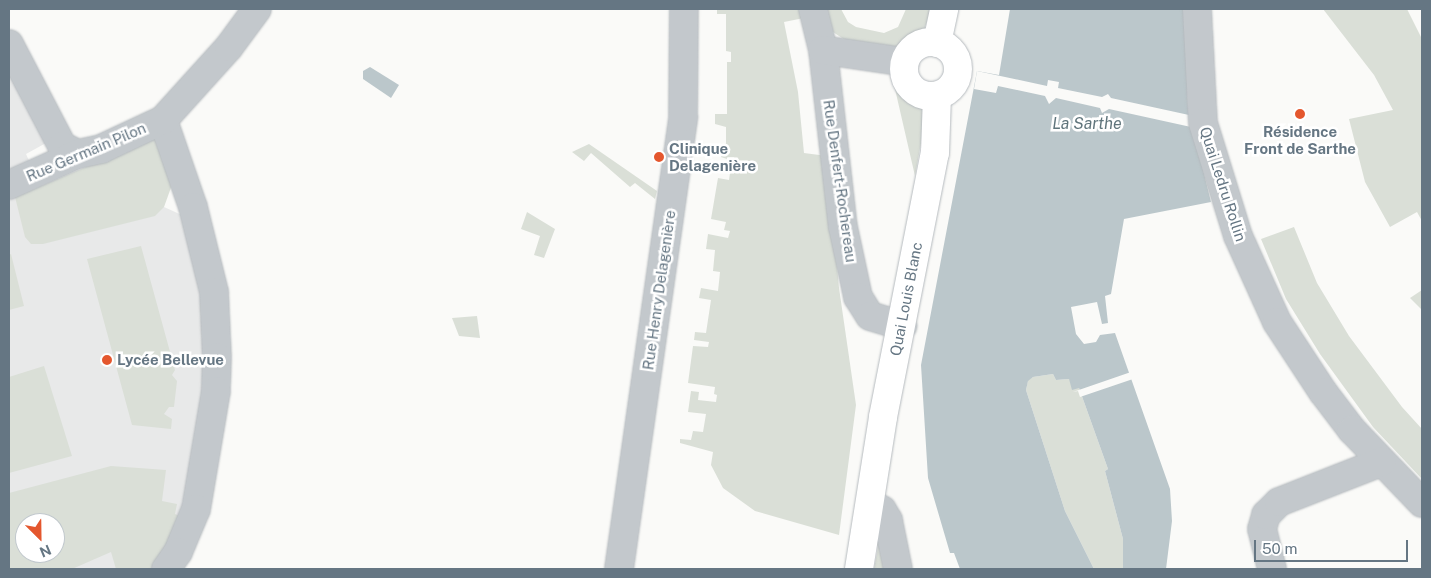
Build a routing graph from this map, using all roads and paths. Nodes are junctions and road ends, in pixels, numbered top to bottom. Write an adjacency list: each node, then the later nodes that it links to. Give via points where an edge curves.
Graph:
1 (257, 9): 11 (street, via 229,47)
2 (684, 9): 19 (street, Rue Henry Delagenière, via 683,117)
3 (814, 9): 8 (street, Rue Denfert-Rochereau)
4 (944, 9): 6 (main road)
5 (1197, 9): 15 (street, Quai Ledru Rollin, via 1203,123 1238,236 1278,322 1323,392)
6 (937, 43): 9 (main road, via 921,44); 10 (main road, via 950,49 958,68 951,88)
7 (9, 44): 12 (street, via 62,146)
8 (823, 50): 9 (street); 14 (street, Rue Denfert-Rochereau, via 843,226 858,297 870,316)
9 (905, 62): 10 (main road, via 905,76 912,88 924,95)
10 (937, 96): 14 (main road, Quai Louis Blanc, via 934,153)
11 (163, 120): 12 (street, Rue Germain Pilon, via 101,149); 18 (street, via 193,207 214,292 217,358 216,391 196,509 178,552)
12 (78, 154): 13 (street, Rue Germain Pilon)
13 (9, 185)
14 (902, 326): 17 (main road, Quai Louis Blanc, via 883,417)
15 (1381, 462): 16 (street, Quai Ledru Rollin); 22 (street, via 1279,502 1266,515 1262,529)
16 (1422, 502)
17 (870, 503): 20 (main road, Quai Louis Blanc); 21 (street, via 882,510 888,520)
18 (166, 569)
19 (619, 569)
20 (859, 569)
21 (898, 569)
22 (1272, 569)

